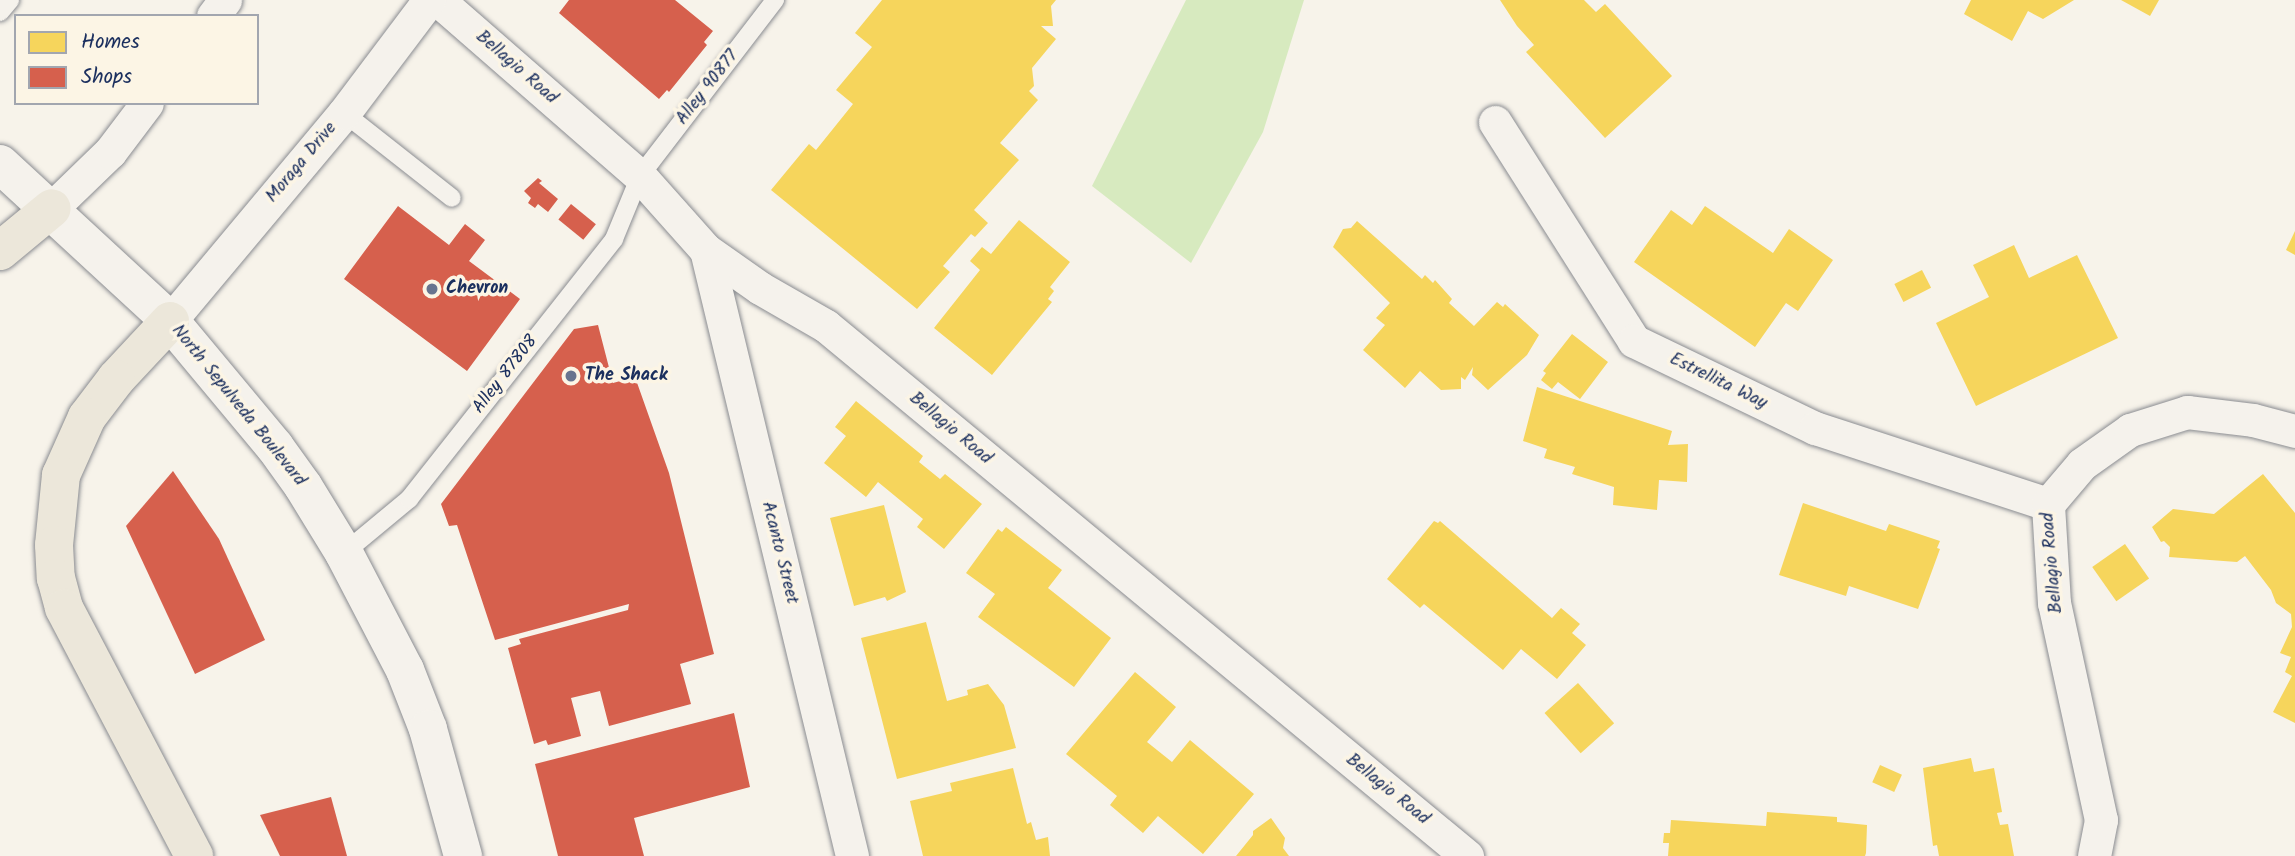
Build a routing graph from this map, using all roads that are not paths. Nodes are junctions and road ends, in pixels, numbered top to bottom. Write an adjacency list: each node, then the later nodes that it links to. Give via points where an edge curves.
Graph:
1 (10, 0): 5 (lane)
2 (429, 0): 7 (street, Moraga Drive)
3 (438, 0): 10 (street, Bellagio Road)
4 (775, 0): 10 (lane, Alley 90877)
5 (0, 12)
6 (145, 105): 12 (street, via 110,152)
7 (344, 113): 11 (lane); 15 (street, Moraga Drive)
8 (1495, 122): 17 (street, Estrellita Way, via 1634,341 1815,428)
9 (0, 164): 12 (main road, North Sepulveda Boulevard)
10 (640, 176): 13 (street, Bellagio Road); 18 (lane, Alley 87808, via 614,239 410,499)
11 (452, 198)
12 (52, 208): 14 (highway); 15 (main road, North Sepulveda Boulevard)
13 (706, 250): 21 (street, Acanto Street); 22 (street, Bellagio Road, via 826,326)
14 (0, 251)
15 (170, 321): 18 (main road, North Sepulveda Boulevard, via 275,447); 19 (highway, via 87,417 61,475 54,545 64,608)
16 (2295, 432): 17 (street, Bellagio Road, via 2253,420 2187,412 2130,430 2082,464)
17 (2048, 504): 23 (street, Bellagio Road, via 2054,603 2101,820)
18 (344, 553): 20 (main road, North Sepulveda Boulevard, via 405,670 428,729)
19 (194, 856)
20 (463, 856)
21 (852, 856)
22 (1467, 856)
23 (2094, 856)

